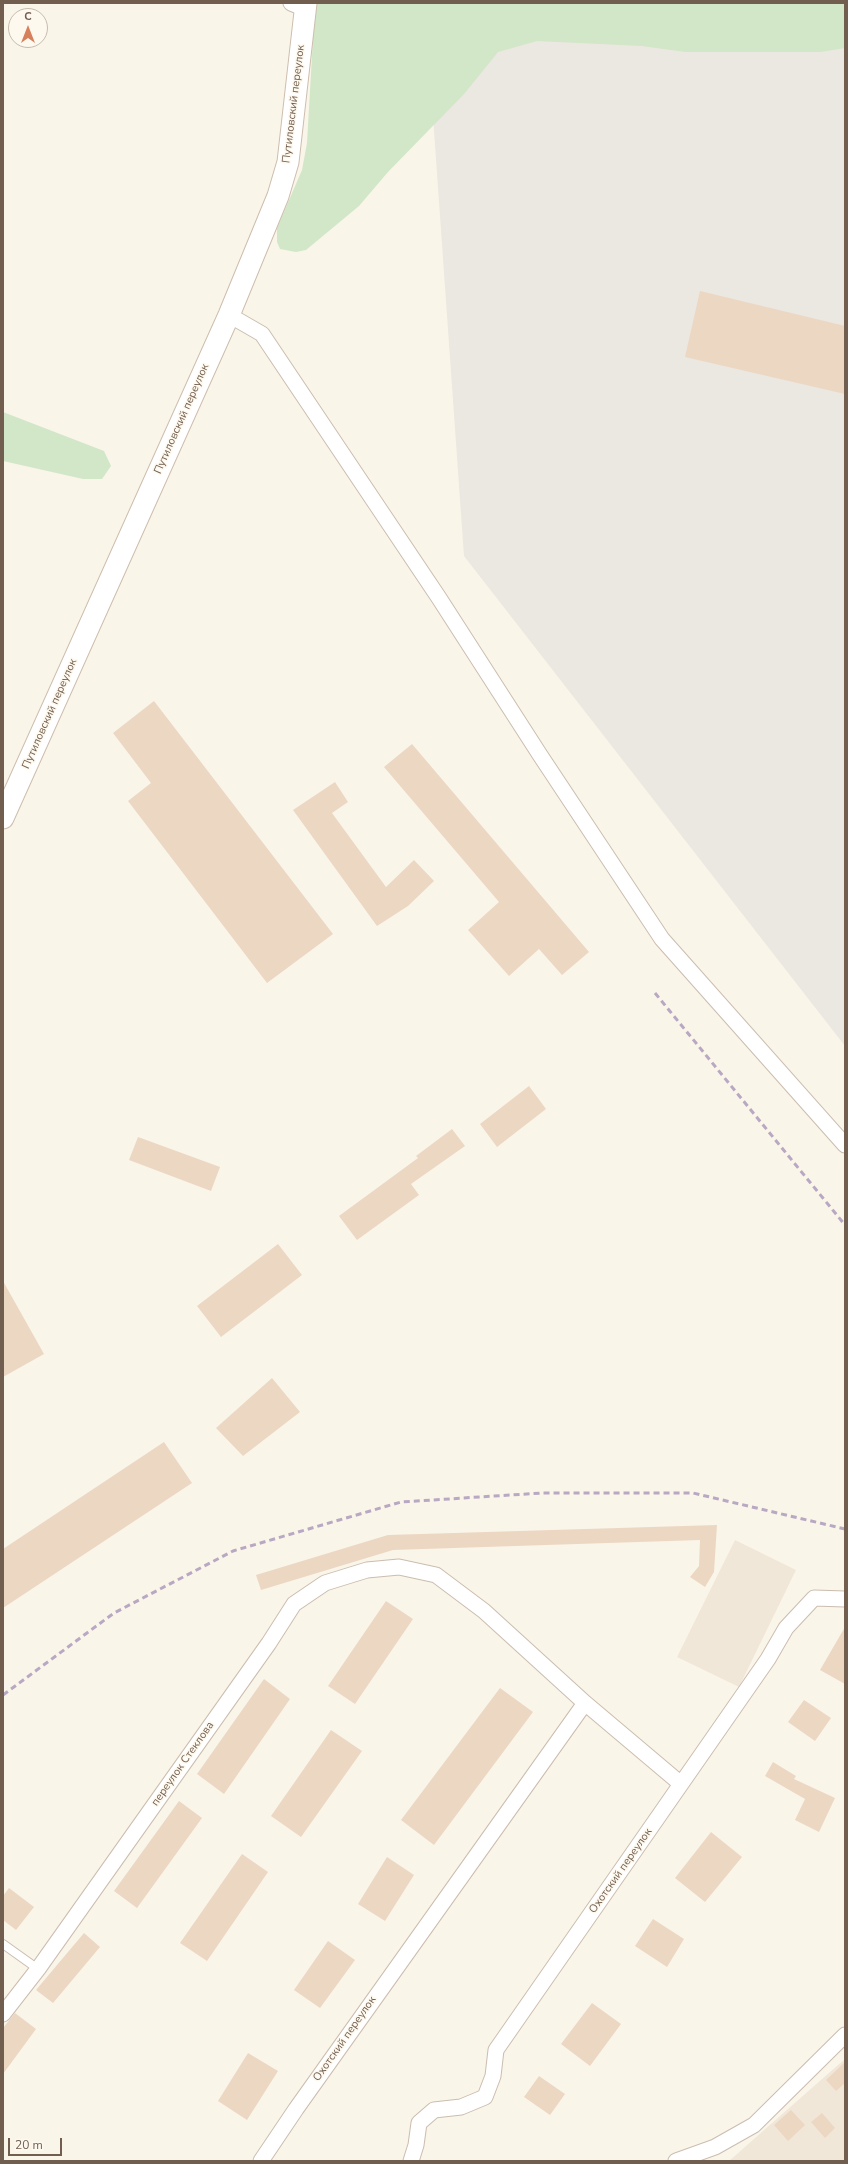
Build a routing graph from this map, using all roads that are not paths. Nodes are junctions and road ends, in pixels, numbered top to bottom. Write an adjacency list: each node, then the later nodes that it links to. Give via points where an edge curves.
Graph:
1 (301, 5): 2 (main road, Путиловский переулок, via 288,162 278,196)
2 (229, 315): 3 (main road, Путиловский переулок); 4 (street, via 262,334 439,598 662,939)
3 (3, 818)
4 (845, 1145)
5 (845, 1599): 7 (street, Охотский переулок, via 814,1598 786,1628 768,1659)
6 (585, 1703): 7 (street, переулок Стеклова); 9 (street, переулок Стеклова, via 484,1611 436,1575 399,1567 367,1570 325,1583 294,1604); 12 (street, Охотский переулок)
7 (682, 1784): 13 (street, Охотский переулок, via 496,2050 493,2076 486,2097 460,2107 434,2110 419,2123)
8 (3, 1944): 9 (lane)
9 (38, 1969): 10 (street, переулок Стеклова)
10 (3, 2014)
11 (845, 2035): 14 (street, via 754,2125 715,2147)
12 (261, 2161)
13 (411, 2161)
14 (676, 2161)

